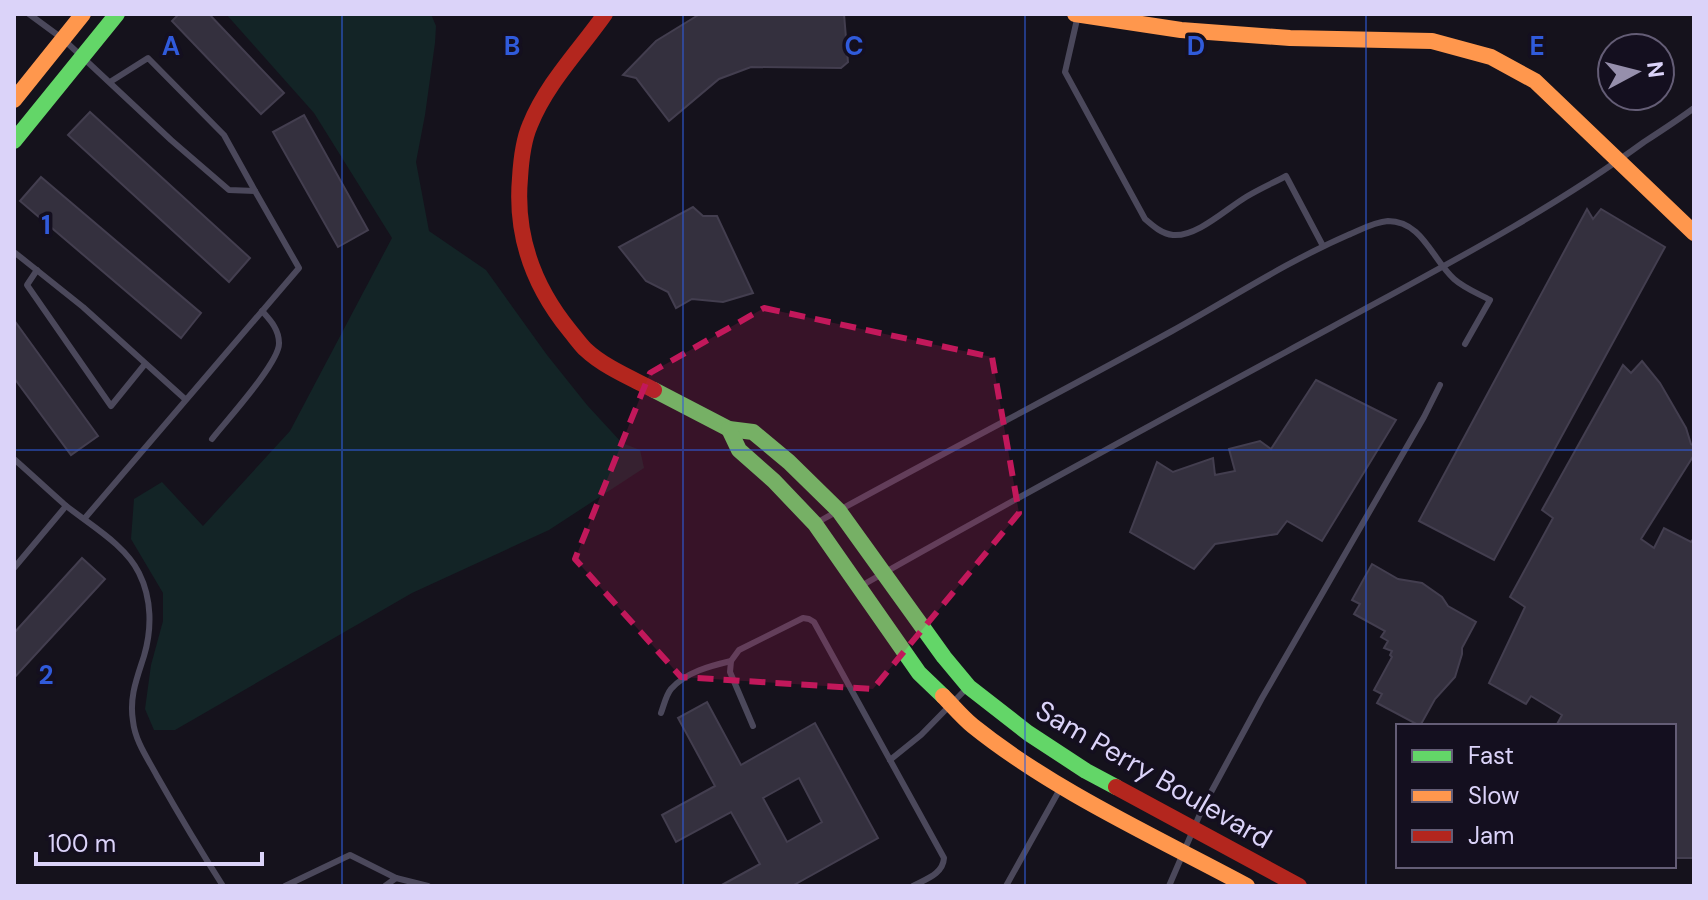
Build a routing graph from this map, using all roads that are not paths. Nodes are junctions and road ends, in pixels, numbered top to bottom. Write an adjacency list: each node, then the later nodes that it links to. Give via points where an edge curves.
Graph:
1 (83, 14): 6 (street)
2 (117, 14): 7 (street)
3 (605, 14): 24 (street, Sam Perry Boulevard, via 552,83 529,127 518,201 529,260 548,302 586,350)
4 (1076, 14): 12 (street, via 1181,30 1432,41 1491,57 1531,78); 15 (lane, via 1065,72 1145,219 1165,233 1187,233 1286,176)
5 (32, 15): 6 (lane)
6 (63, 39): 7 (lane); 9 (street)
7 (82, 56): 8 (lane); 11 (street)
8 (110, 82): 13 (lane, via 229,190); 13 (lane, via 148,58 224,135)
9 (14, 100)
10 (1694, 108): 12 (lane)
11 (14, 141)
12 (1619, 162): 14 (street); 17 (lane)
13 (255, 191): 19 (lane, via 299,268)
14 (1694, 233)
15 (1323, 246): 17 (lane, via 1376,223 1401,223 1426,242); 28 (lane)
16 (14, 252): 18 (lane)
17 (1442, 266): 20 (lane, via 1490,300); 32 (lane)
18 (37, 270): 21 (lane); 21 (lane, via 27,285 111,406)
19 (262, 311): 23 (lane); 25 (lane, via 277,331 279,348)
20 (1465, 344)
21 (145, 364): 23 (lane)
22 (1440, 385): 41 (lane)
23 (185, 399): 29 (lane)
24 (729, 429): 28 (street, Sam Perry Boulevard, via 753,432); 30 (street, Sam Perry Boulevard, via 739,450)
25 (212, 439)
26 (14, 459): 27 (lane)
27 (66, 506): 29 (lane); 31 (lane)
28 (839, 511): 30 (lane); 32 (street, Sam Perry Boulevard)
29 (85, 518): 44 (lane, via 128,555 146,588 149,630 132,701 137,740)
30 (815, 524): 33 (street, Sam Perry Boulevard)
31 (14, 568)
32 (883, 574): 33 (lane); 35 (street, Sam Perry Boulevard)
33 (858, 588): 36 (street, Sam Perry Boulevard, via 919,673)
34 (731, 661): 37 (lane, via 685,677 670,691); 38 (lane, via 730,672); 39 (lane, via 739,650 803,618 814,622)
35 (969, 687): 36 (lane); 41 (street, Sam Perry Boulevard, via 1086,771)
36 (952, 705): 39 (lane); 40 (street, Sam Perry Boulevard, via 1003,748)
37 (661, 713)
38 (753, 726)
39 (890, 760): 48 (lane, via 944,858 940,870)
40 (1061, 786): 42 (street, Sam Perry Boulevard); 49 (lane)
41 (1193, 830): 42 (lane); 52 (street, Sam Perry Boulevard)
42 (1183, 851): 50 (lane); 51 (street, Sam Perry Boulevard)
43 (396, 878): 45 (lane, via 350,855); 46 (lane); 47 (lane)
44 (223, 886)
45 (285, 886)
46 (385, 886)
47 (428, 886)
48 (913, 886)
49 (1006, 886)
50 (1169, 886)
51 (1247, 886)
52 (1299, 886)

